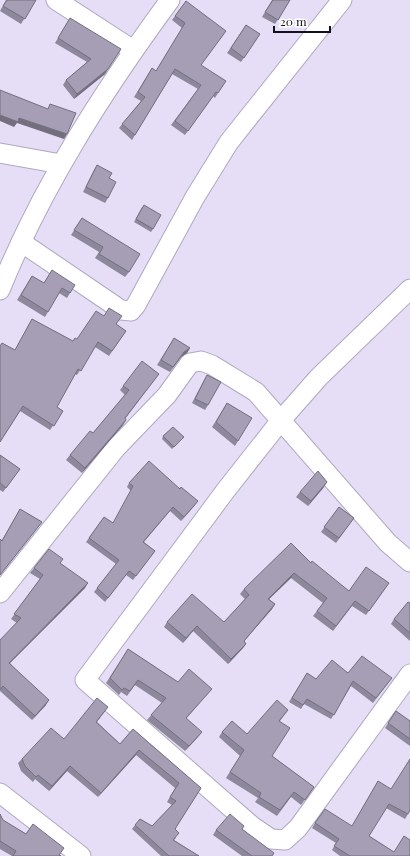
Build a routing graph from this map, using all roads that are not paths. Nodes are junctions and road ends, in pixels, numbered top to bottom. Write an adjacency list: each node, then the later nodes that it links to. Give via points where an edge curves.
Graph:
1 (56, 0): 4 (street)
2 (170, 0): 4 (street)
3 (342, 0): 7 (street, via 229,142 194,197 131,311 121,310)
4 (133, 50): 6 (street)
5 (0, 153): 6 (street)
6 (61, 164): 7 (street)
7 (21, 242): 8 (street)
8 (5, 266): 10 (street)
9 (410, 289): 11 (street, via 320,376)
10 (0, 290)
11 (282, 420): 12 (street, via 388,543); 13 (street, via 256,392 212,365 201,361 190,363 167,396 116,448); 14 (street, via 226,490 85,680 252,826 271,839 284,840 298,828)
12 (410, 562)
13 (0, 593)
14 (410, 674)
15 (0, 793): 16 (street)
16 (81, 856)

